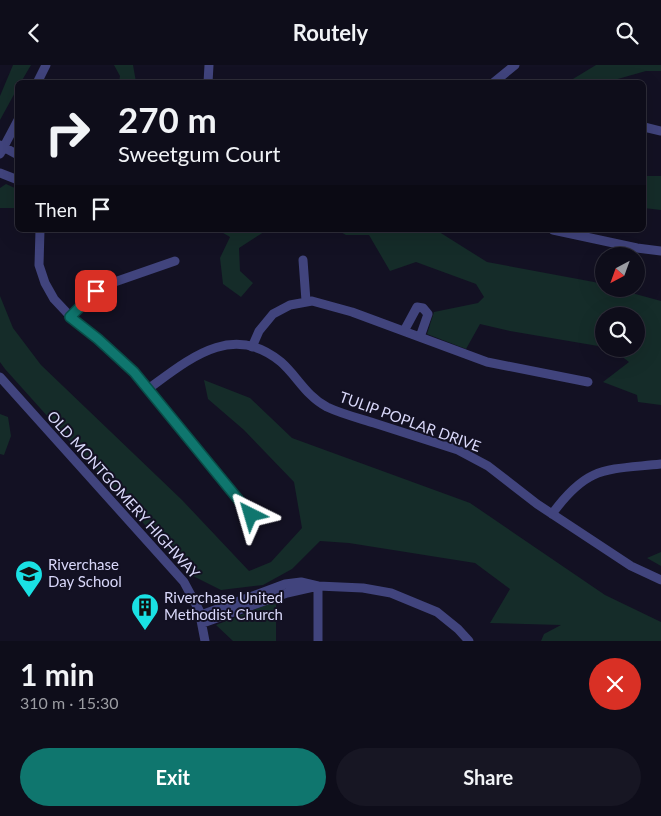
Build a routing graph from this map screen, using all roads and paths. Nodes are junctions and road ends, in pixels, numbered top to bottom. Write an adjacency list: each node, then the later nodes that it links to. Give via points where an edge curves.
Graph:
1 (46, 65): 4 (street)
2 (209, 65): 5 (street)
3 (515, 65): 6 (street)
4 (38, 80)
5 (208, 80)
6 (497, 80)
7 (15, 125): 10 (street)
8 (646, 127): 9 (street)
9 (661, 131)
10 (1, 149): 11 (street)
11 (15, 154)
12 (0, 173): 13 (street)
13 (15, 179)
14 (40, 232): 20 (street, via 39,265 45,283)
15 (562, 232): 16 (street)
16 (661, 251)
17 (303, 260): 19 (street)
18 (175, 261): 20 (street, via 103,286)
19 (306, 301): 21 (street, via 328,304); 23 (street, via 273,314 259,331)
20 (70, 317): 26 (street, via 112,351)
21 (404, 331): 22 (street); 22 (street, via 417,307 423,307 428,314)
22 (420, 337): 25 (street, via 487,362)
23 (252, 347): 26 (street, TULIP POPLAR DRIVE, via 210,348); 28 (street, TULIP POPLAR DRIVE, via 281,362 303,388 326,406 468,455 498,473)
24 (0, 377): 32 (street, OLD MONTGOMERY HIGHWAY, via 175,571 196,601)
25 (588, 382)
26 (148, 389): 29 (street)
27 (661, 464): 28 (street, via 597,472 569,491)
28 (552, 514): 30 (street, TULIP POPLAR DRIVE, via 631,566)
29 (251, 515)
30 (661, 580)
31 (318, 586): 32 (street, via 275,596 248,609); 34 (street); 35 (street, via 373,589 404,597 437,613)
32 (202, 619): 33 (street, OLD MONTGOMERY HIGHWAY)
33 (205, 641)
34 (318, 641)
35 (469, 641)

